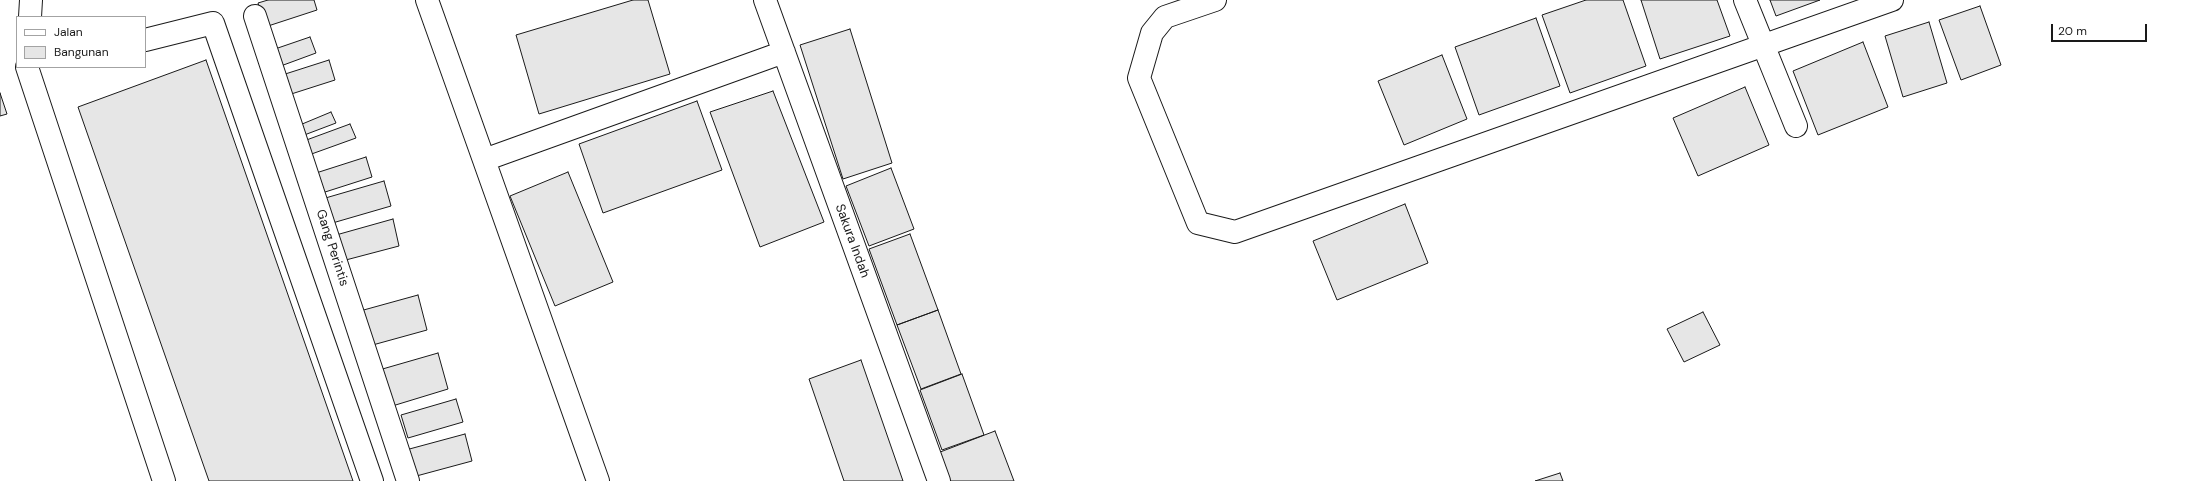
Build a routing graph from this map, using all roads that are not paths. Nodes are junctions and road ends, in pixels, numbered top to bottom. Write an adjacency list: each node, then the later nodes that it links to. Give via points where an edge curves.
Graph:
1 (30, 0): 7 (street)
2 (427, 0): 14 (street)
3 (765, 0): 11 (street, Sakura Indah)
4 (1215, 0): 10 (street, via 1165,17 1152,33 1139,78 1198,223 1235,232)
5 (1745, 0): 10 (street)
6 (1892, 0): 10 (street)
7 (30, 16)
8 (256, 16): 17 (street, Gang Perintis)
9 (146, 40): 16 (street, via 213,23)
10 (1764, 46): 13 (street)
11 (784, 52): 14 (street); 19 (street, Sakura Indah)
12 (30, 68): 15 (street)
13 (1796, 126)
14 (484, 160): 18 (street)
15 (164, 481)
16 (372, 481)
17 (408, 481)
18 (598, 481)
19 (939, 481)

